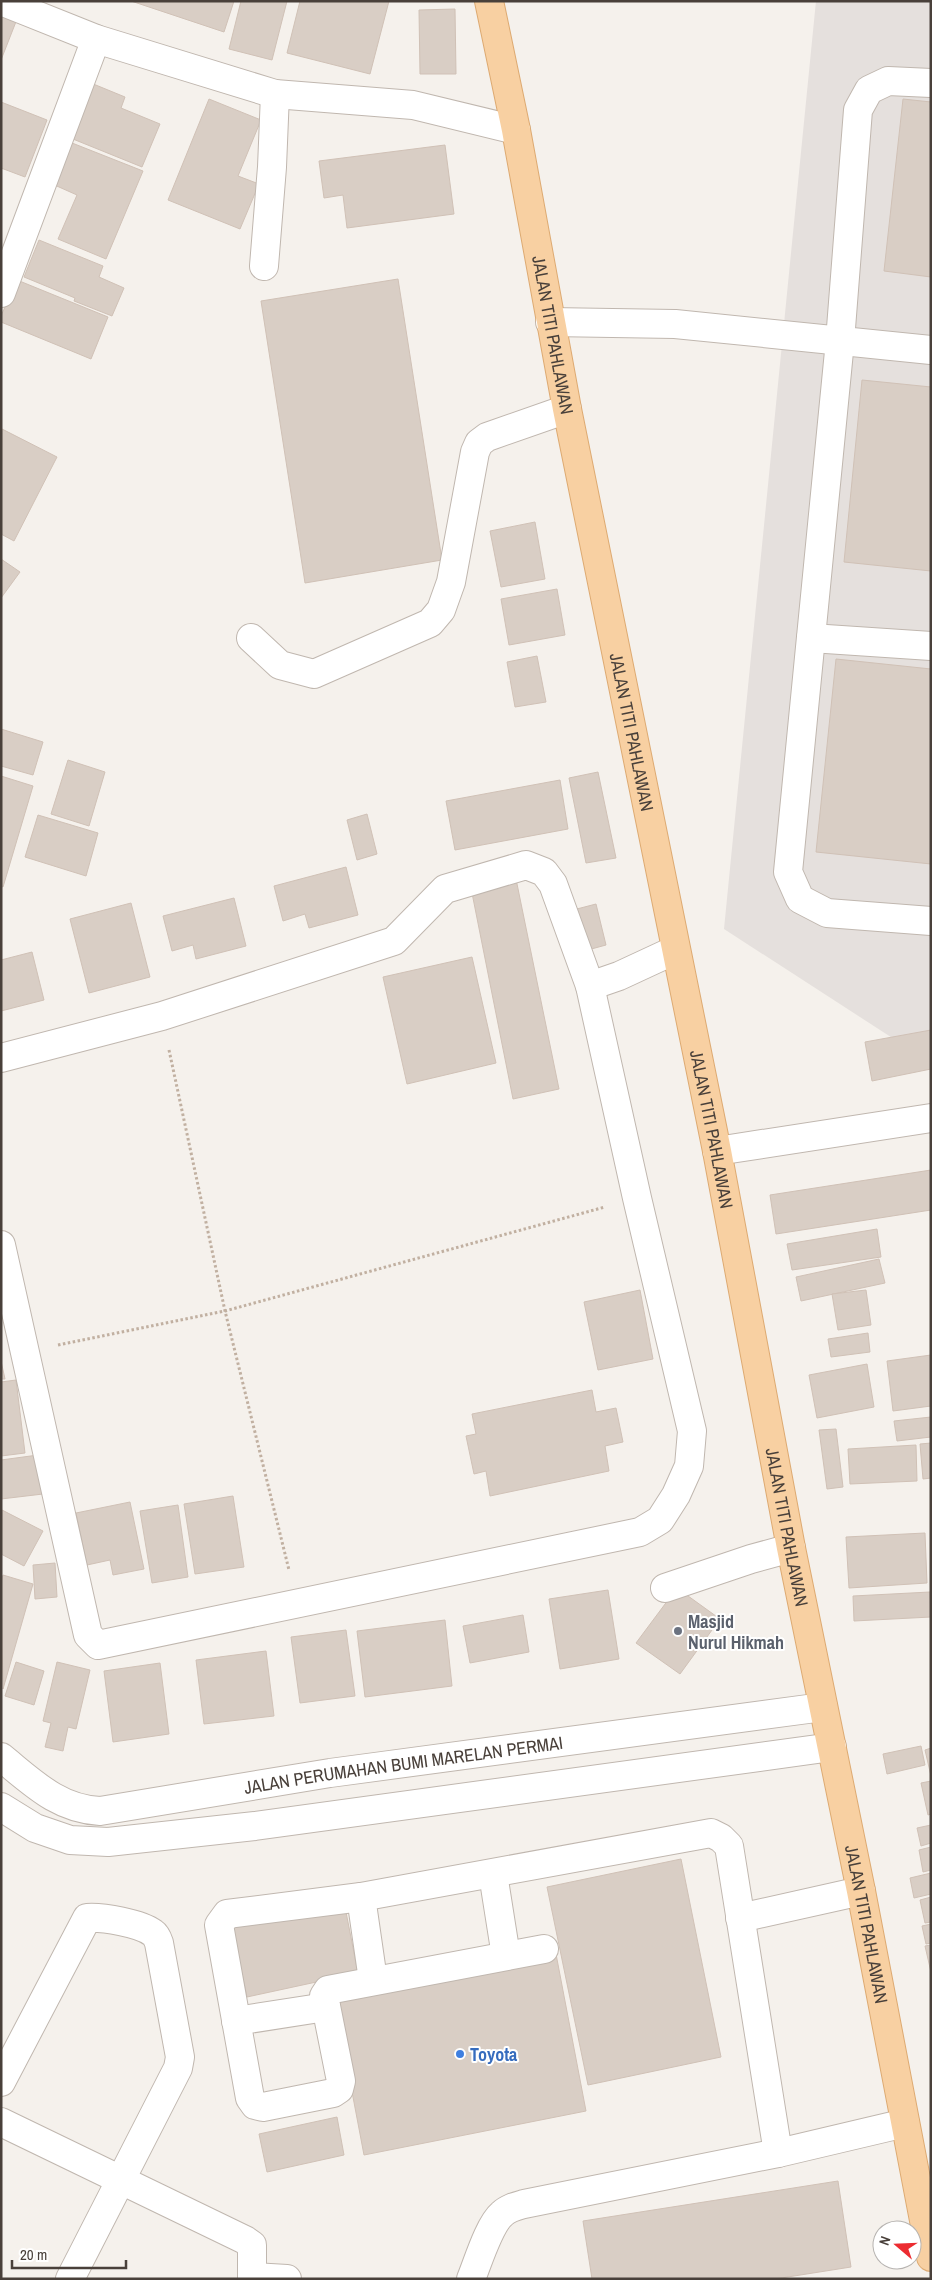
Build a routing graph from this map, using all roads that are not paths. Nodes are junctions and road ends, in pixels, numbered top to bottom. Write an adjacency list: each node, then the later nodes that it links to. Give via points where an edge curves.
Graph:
1 (1, 1): 3 (street)
2 (490, 5): 6 (main road, JALAN TITI PAHLAWAN)
3 (96, 39): 5 (street); 8 (street)
4 (931, 83): 10 (street, via 888,81 869,90 858,110)
5 (275, 94): 6 (street, via 413,105); 7 (street)
6 (513, 119): 9 (main road, JALAN TITI PAHLAWAN)
7 (264, 266)
8 (1, 293)
9 (550, 322): 10 (street, via 675,324); 12 (main road, JALAN TITI PAHLAWAN)
10 (840, 341): 11 (street); 14 (street)
11 (931, 350)
12 (566, 409): 13 (street, via 487,437 479,443 451,582 441,610 430,623 314,674 280,665); 17 (main road, JALAN TITI PAHLAWAN)
13 (251, 638)
14 (811, 638): 15 (street); 16 (street, via 788,872 800,899 827,913)
15 (931, 646)
16 (931, 921)
17 (675, 950): 18 (street); 21 (main road, JALAN TITI PAHLAWAN)
18 (590, 986): 19 (street, via 553,884 544,872 526,865 444,889 394,941 162,1016); 22 (street, via 692,1431 689,1466 676,1495 660,1520 640,1532 98,1645 88,1635)
19 (1, 1058)
20 (931, 1118): 21 (street)
21 (717, 1151): 23 (main road, JALAN TITI PAHLAWAN)
22 (1, 1245)
23 (791, 1548): 24 (street); 25 (main road, JALAN TITI PAHLAWAN)
24 (665, 1588)
25 (824, 1707): 26 (main road, JALAN TITI PAHLAWAN); 29 (street, JALAN PERUMAHAN BUMI MARELAN PERMAI, via 330,1773 100,1811)
26 (832, 1747): 30 (street, via 255,1826 108,1842); 32 (main road, JALAN TITI PAHLAWAN)
27 (1, 1757): 29 (street, JALAN PERUMAHAN BUMI MARELAN PERMAI, via 50,1796)
28 (1, 1807): 30 (street, via 35,1828)
29 (82, 1810): 30 (street)
30 (70, 1840)
31 (493, 1874): 33 (street); 34 (street, via 711,1834 728,1846); 36 (street)
32 (861, 1891): 34 (street); 42 (main road, JALAN TITI PAHLAWAN)
33 (361, 1897): 37 (street); 39 (street, via 223,1916 220,1925)
34 (740, 1918): 43 (street)
35 (544, 1949): 36 (street)
36 (506, 1956): 37 (street)
37 (373, 1980): 38 (street, via 328,1990 324,1996)
38 (326, 2007): 39 (street); 39 (street, via 341,2081 339,2089 334,2093 263,2107 255,2105 250,2098)
39 (236, 2021)
40 (1, 2082): 44 (street, via 87,1918 123,1923 154,1933 159,1943 180,2056 178,2068)
41 (1, 2122): 44 (street)
42 (905, 2123): 43 (street); 45 (main road, JALAN TITI PAHLAWAN)
43 (778, 2153): 49 (street, via 510,2209 501,2214 494,2225)
44 (121, 2180): 46 (street, via 252,2245); 47 (street)
45 (930, 2251)
46 (253, 2278): 48 (street)
47 (70, 2279)
48 (287, 2279)
49 (471, 2279)

